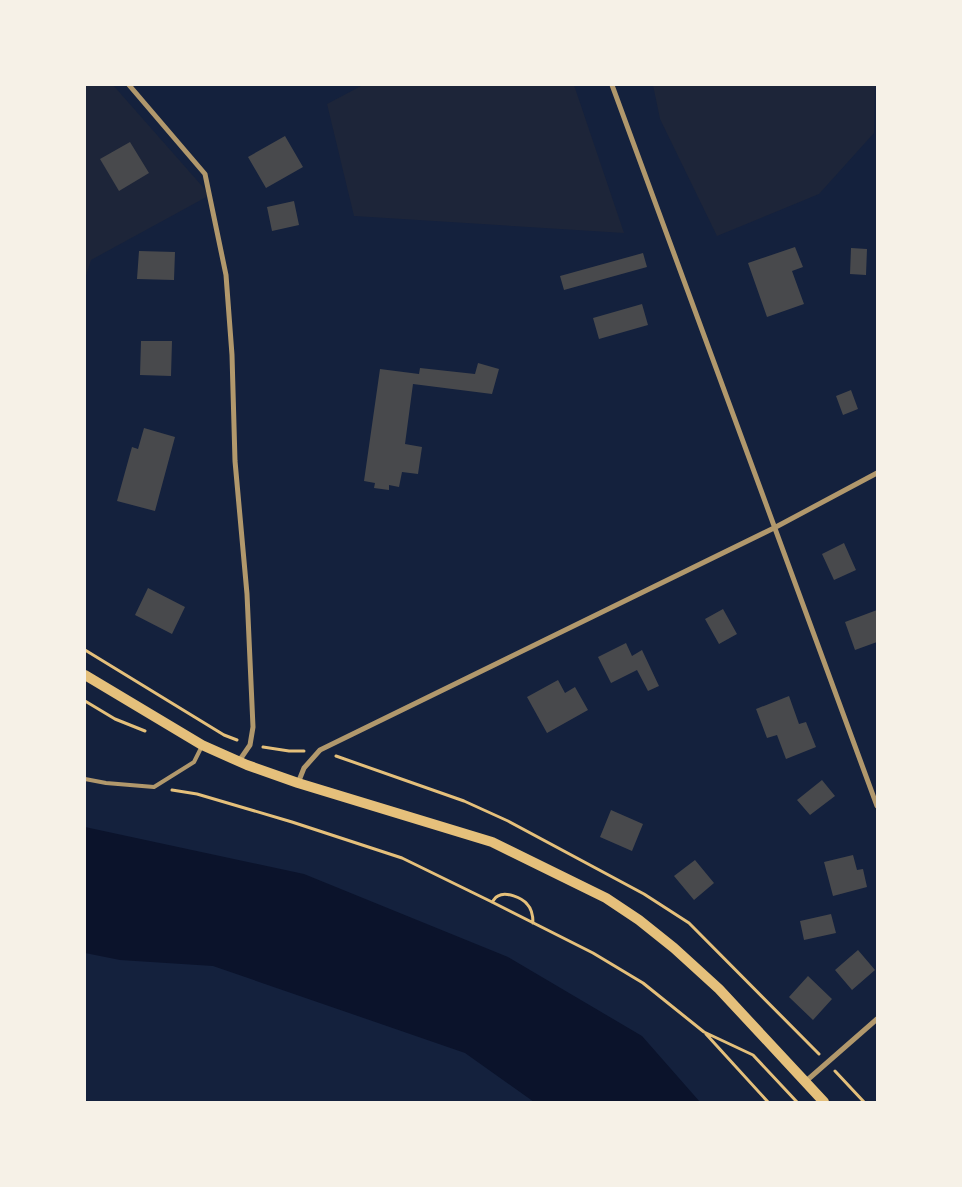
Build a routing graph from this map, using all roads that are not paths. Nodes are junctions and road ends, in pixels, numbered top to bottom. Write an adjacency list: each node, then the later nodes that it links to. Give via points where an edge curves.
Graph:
1 (129, 85): 7 (street, via 205,174 226,275 253,727 250,744)
2 (612, 85): 4 (street)
3 (877, 473): 4 (street)
4 (774, 528): 9 (street, via 320,750 304,768); 10 (street)
5 (85, 675): 6 (main road)
6 (202, 745): 7 (main road); 8 (lane, via 194,762 154,787)
7 (239, 761): 9 (main road)
8 (85, 779)
9 (298, 783): 12 (main road, via 492,842 606,898 674,948 712,983)
10 (877, 806)
11 (877, 1019): 12 (street)
12 (805, 1082): 13 (main road)
13 (824, 1102)

